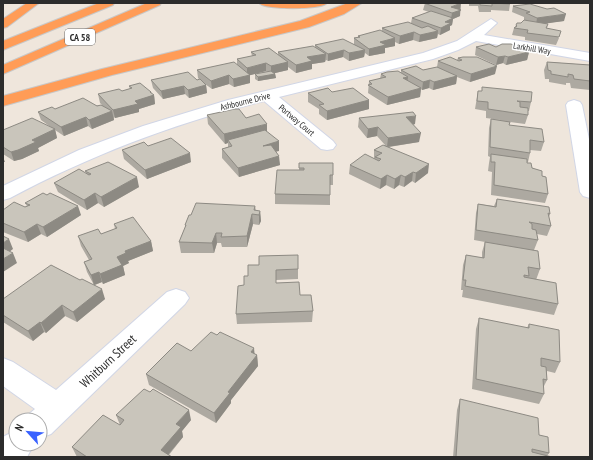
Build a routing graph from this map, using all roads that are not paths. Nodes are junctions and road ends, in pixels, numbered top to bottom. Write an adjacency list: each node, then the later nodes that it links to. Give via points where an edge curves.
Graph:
1 (34, 3): 8 (highway)
2 (110, 3): 10 (highway, CA 58)
3 (156, 3): 12 (highway, CA 58)
4 (264, 3): 5 (highway)
5 (322, 3)
6 (357, 3): 14 (highway, via 309,22)
7 (491, 23): 9 (street, Ashbourne Drive)
8 (3, 24)
9 (474, 37): 11 (street, Larkhill Way); 13 (street, Ashbourne Drive, via 428,56)
10 (3, 46)
11 (590, 57)
12 (3, 70)
13 (268, 96): 16 (street, Portway Court); 18 (street, Ashbourne Drive, via 212,110 137,134 56,167)
14 (3, 101)
15 (574, 105): 17 (street)
16 (327, 144)
17 (590, 192)
18 (3, 194)
19 (176, 298): 21 (street, Whitburn Street)
20 (3, 370): 21 (street)
21 (49, 416)

